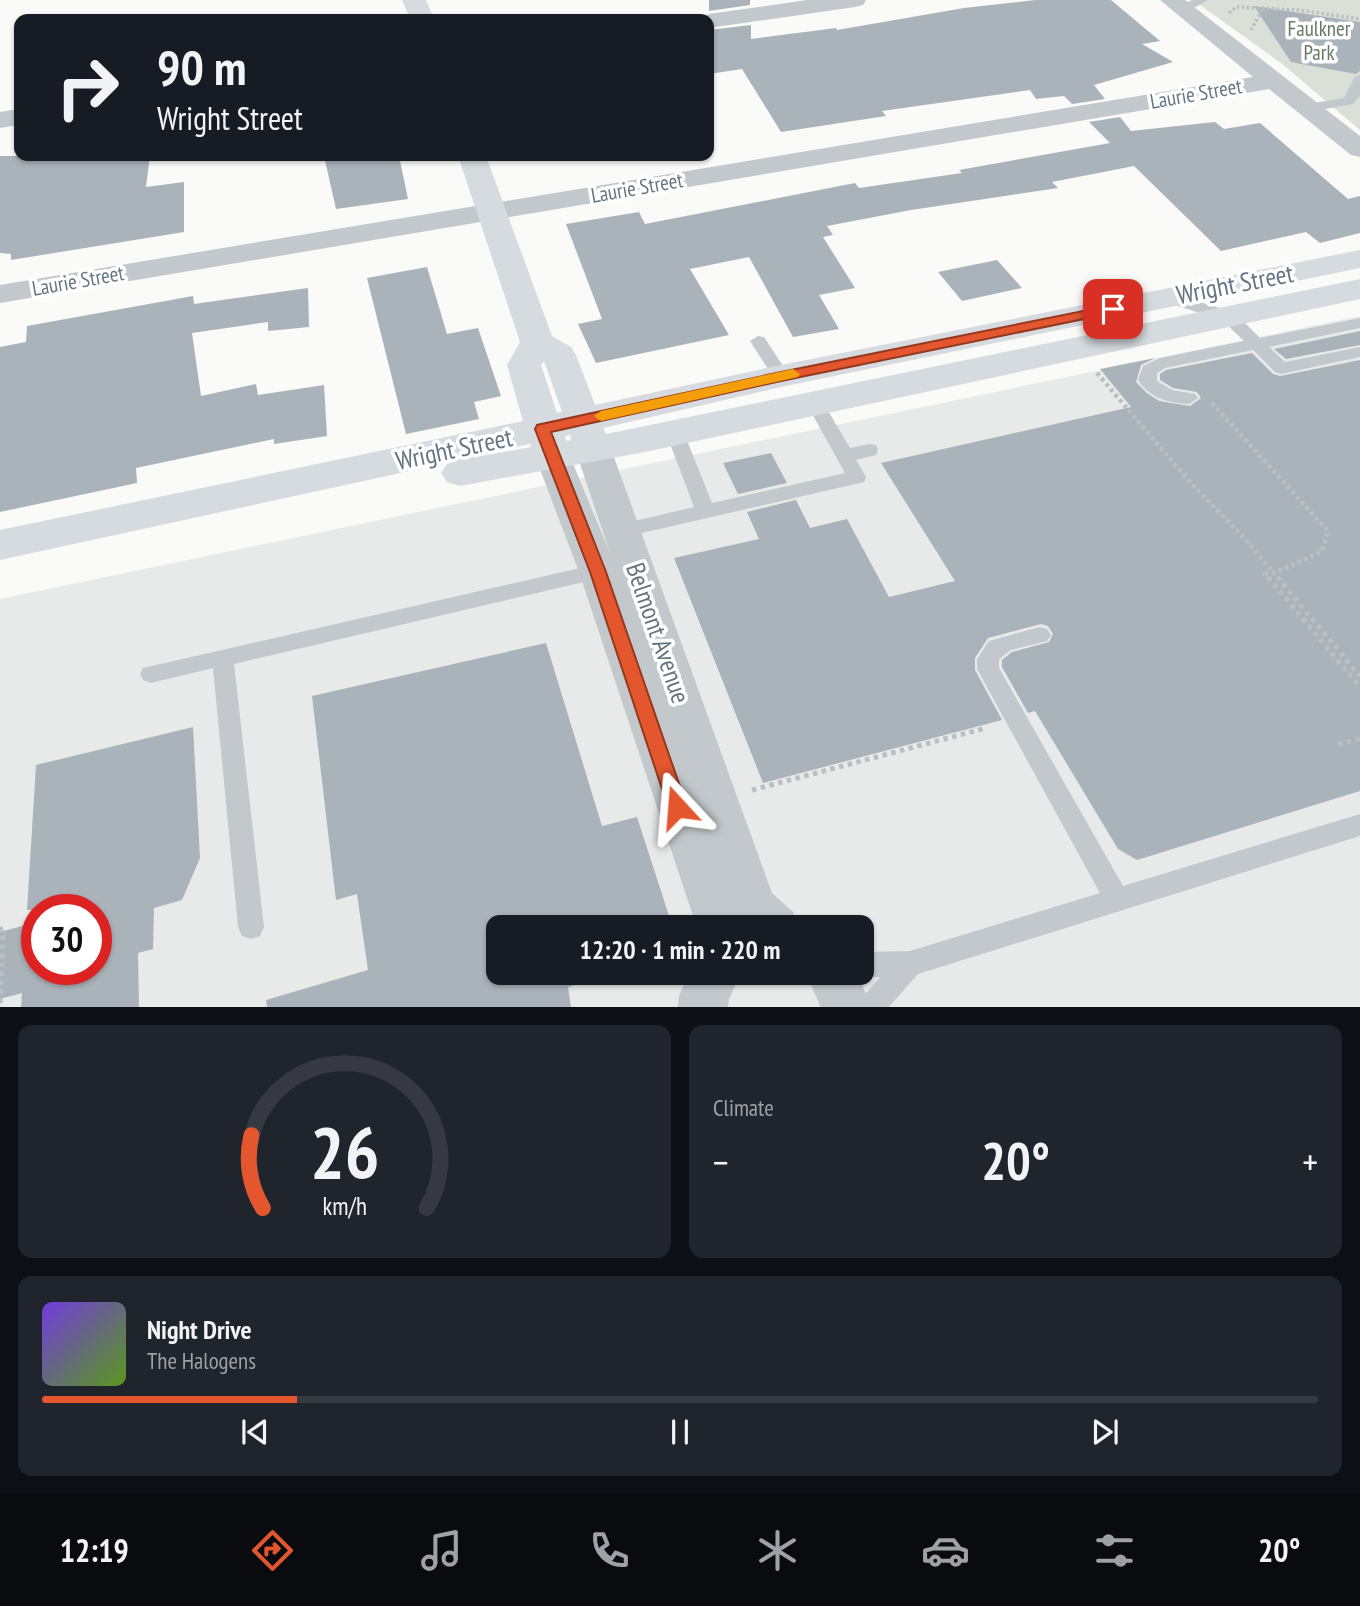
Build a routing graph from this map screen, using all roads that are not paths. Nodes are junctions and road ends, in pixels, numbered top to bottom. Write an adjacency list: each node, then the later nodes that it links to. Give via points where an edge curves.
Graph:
1 (855, 0): 3 (street)
2 (1185, 3): 5 (street)
3 (714, 19)
4 (1360, 78): 6 (lane, via 1348,101)
5 (1274, 81): 6 (street); 9 (street, Laurie Street)
6 (1308, 108): 7 (street)
7 (1360, 149)
8 (474, 161): 9 (street, Belmont Avenue)
9 (492, 212): 12 (street, Laurie Street); 18 (street, Belmont Avenue)
10 (1360, 259): 13 (street, Wright Street)
11 (1360, 289): 15 (street, Wright Street)
12 (0, 294)
13 (1168, 298): 15 (lane); 20 (street, Wright Street)
14 (1360, 323): 16 (lane)
15 (1239, 326): 19 (lane, via 1281,368); 22 (street, Wright Street)
16 (1300, 336): 21 (lane, via 1149,370 1147,380 1154,388 1176,398)
17 (758, 341): 20 (lane)
18 (537, 342): 24 (street, Belmont Avenue, via 559,355); 25 (street, Belmont Avenue, via 524,365)
19 (1360, 352)
20 (781, 376): 24 (street, Wright Street)
21 (1197, 396)
22 (815, 403): 23 (street, Wright Street); 27 (lane)
23 (675, 433): 24 (street, Wright Street); 28 (lane)
24 (588, 435): 25 (street, Wright Street); 30 (street, Belmont Avenue)
25 (548, 443): 29 (street, Wright Street, via 313,480); 30 (street, Belmont Avenue); 31 (street, Wright Street, via 278,508)
26 (869, 450): 27 (lane)
27 (845, 456): 28 (lane, via 857,477)
28 (705, 511): 30 (lane)
29 (0, 545)
30 (602, 547): 33 (lane); 37 (street, Belmont Avenue); 38 (street, Belmont Avenue, via 713,798 754,908)
31 (0, 565)
32 (1040, 635): 36 (lane, via 989,651 988,669)
33 (223, 658): 34 (lane); 39 (lane)
34 (151, 674)
35 (1360, 825): 36 (lane)
36 (1117, 900): 40 (lane)
37 (716, 915)
38 (762, 915)
39 (251, 927)
40 (910, 964): 41 (lane); 44 (lane)
41 (874, 965)
42 (837, 985): 43 (street)
43 (847, 1007)
44 (870, 1007)

